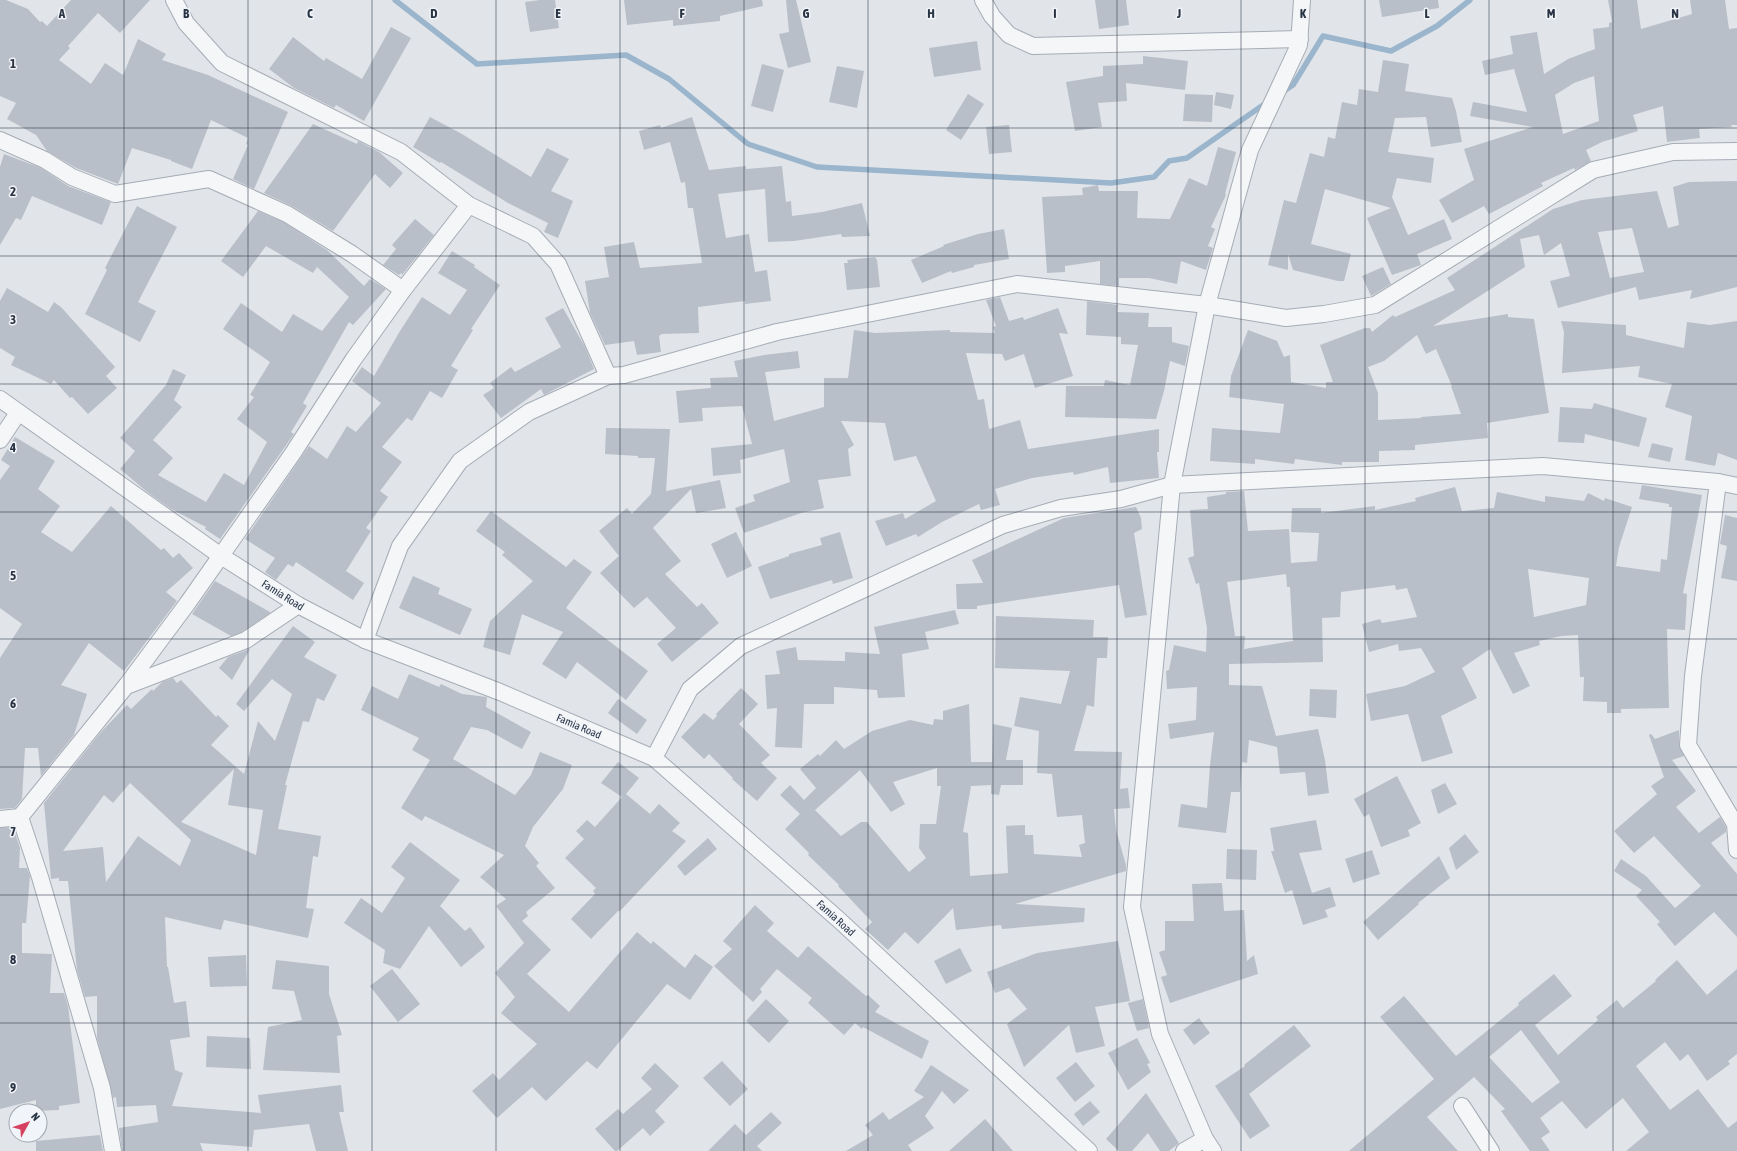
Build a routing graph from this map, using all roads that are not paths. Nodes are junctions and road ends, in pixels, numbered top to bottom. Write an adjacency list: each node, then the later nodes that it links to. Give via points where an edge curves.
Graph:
1 (174, 0): 7 (street, via 186,24 222,63 401,152)
2 (982, 0): 4 (street, via 1009,35 1032,46)
3 (1302, 0): 4 (street)
4 (1300, 42): 9 (street, via 1250,150)
5 (0, 140): 8 (street, via 44,160 72,177 115,194 209,178 287,214 352,254)
6 (1737, 151): 9 (street, via 1673,152 1593,170 1375,305 1286,318)
7 (469, 205): 8 (street); 10 (street, via 533,236 558,264)
8 (403, 290): 17 (street)
9 (1207, 305): 10 (street, via 1017,284 777,332 624,375); 15 (street)
10 (608, 376): 19 (street, via 529,412 460,461 400,546)
11 (0, 399): 12 (street, Famia Road)
12 (18, 413): 13 (street); 17 (street, Famia Road)
13 (0, 440)
14 (1718, 482): 15 (street, via 1543,466); 16 (street); 24 (street, via 1693,676 1688,745 1735,824)
15 (1172, 485): 21 (street, via 1121,498 1060,508 1003,526 742,646 690,689); 26 (street, via 1132,907 1160,1034)
16 (1737, 486)
17 (221, 556): 18 (street, Famia Road); 20 (street)
18 (298, 605): 19 (street, Famia Road); 20 (street, via 246,640)
19 (365, 640): 21 (street, Famia Road, via 500,692)
20 (126, 686): 22 (street)
21 (654, 758): 28 (street, Famia Road, via 838,919)
22 (20, 817): 23 (street); 27 (street, via 102,1088)
23 (0, 818)
24 (1737, 850)
25 (1462, 1106): 30 (street)
26 (1209, 1145): 29 (street)
27 (113, 1151)
28 (1089, 1151)
29 (1184, 1151)
30 (1491, 1151)

